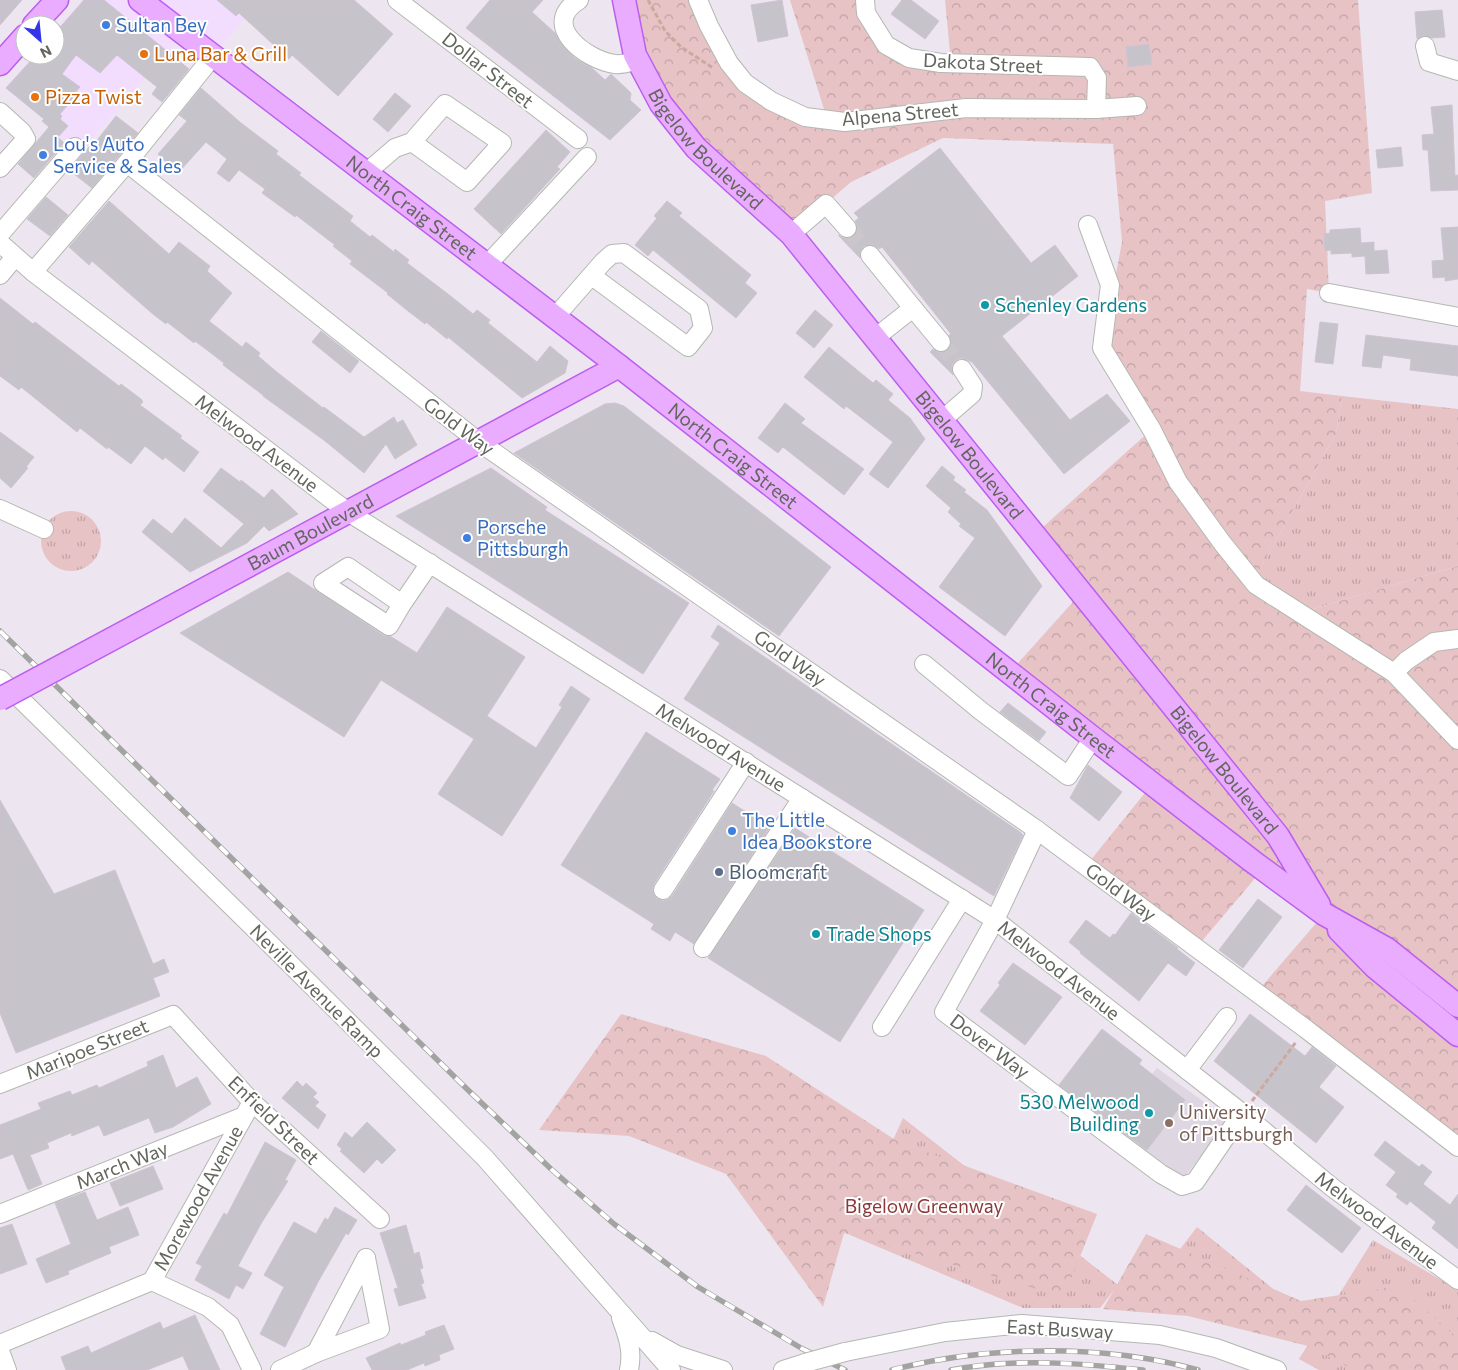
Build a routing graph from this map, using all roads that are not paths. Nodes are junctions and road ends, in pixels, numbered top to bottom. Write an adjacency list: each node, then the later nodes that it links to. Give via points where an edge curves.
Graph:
1 (57, 0): 8 (main road)
2 (140, 0): 11 (main road, North Craig Street)
3 (397, 0): 18 (street, Dollar Street)
4 (579, 0): 13 (street, via 563,22 564,30 577,46 590,56 617,65)
5 (624, 0): 13 (main road, Bigelow Boulevard)
6 (698, 0): 16 (street, Alpena Street, via 728,63 745,82 771,102 805,117 845,122 966,108)
7 (866, 0): 16 (street, Dakota Street, via 866,13 886,45 908,58 940,63 1090,67 1097,78)
8 (43, 15)
9 (15, 46): 12 (main road)
10 (1425, 46): 14 (street, via 1429,62)
11 (214, 55): 22 (street); 24 (main road, North Craig Street)
12 (2, 58)
13 (638, 60): 28 (main road, Bigelow Boulevard, via 661,104 696,148)
14 (1458, 71)
15 (1137, 106): 16 (street, Alpena Street)
16 (1096, 109)
17 (0, 112): 23 (street, via 26,139)
18 (578, 139)
19 (412, 142): 19 (street, via 445,104 502,143 467,182); 24 (street, via 394,148)
20 (75, 147): 27 (street)
21 (587, 157): 32 (street)
22 (127, 163): 33 (street); 45 (street, Gold Way)
23 (0, 168)
24 (367, 172): 32 (main road, North Craig Street)
25 (1088, 225): 53 (street, via 1110,285 1102,348 1152,430 1178,482 1256,585)
26 (847, 228): 28 (street, via 826,204)
27 (0, 234)
28 (791, 234): 40 (main road, Bigelow Boulevard)
29 (0, 243): 31 (street, Melwood Avenue)
30 (870, 255): 37 (street, via 890,268)
31 (15, 256): 33 (street, Melwood Avenue); 34 (street)
32 (487, 265): 39 (main road, North Craig Street)
33 (33, 272): 47 (street, Melwood Avenue)
34 (0, 275)
35 (592, 276): 35 (street, via 612,254 624,253 700,309 703,328 688,347); 39 (street)
36 (1330, 293): 38 (street)
37 (913, 308): 40 (street); 41 (street)
38 (1458, 316)
39 (555, 317): 42 (main road, North Craig Street)
40 (875, 338): 44 (main road, Bigelow Boulevard)
41 (941, 342)
42 (620, 366): 45 (main road, Baum Boulevard); 55 (main road, North Craig Street)
43 (962, 369): 44 (street, via 973,386 972,394)
44 (942, 420): 62 (main road, Bigelow Boulevard, via 1278,836)
45 (479, 442): 47 (main road, Baum Boulevard); 59 (street, Gold Way)
46 (0, 509): 48 (street)
47 (348, 512): 49 (street, Melwood Avenue); 54 (main road, Baum Boulevard, bridge, via 166,610)
48 (44, 529)
49 (430, 563): 50 (street); 57 (street, Melwood Avenue)
50 (402, 604)
51 (1458, 639): 53 (street, via 1434,642)
52 (924, 664): 55 (street, via 1068,776)
53 (1394, 673): 56 (street)
54 (2, 688): 79 (street, Neville Avenue Ramp, via 270,944 485,1158)
55 (1092, 738): 62 (main road, North Craig Street)
56 (1458, 740)
57 (746, 762): 58 (street, Melwood Avenue); 60 (street)
58 (802, 798): 61 (street, Melwood Avenue); 64 (street)
59 (1037, 830): 63 (street); 74 (street, Gold Way, via 1306,1029)
60 (663, 890)
61 (962, 899): 63 (street, Melwood Avenue); 68 (street)
62 (1324, 914): 65 (main road, via 1387,948); 69 (main road, Bigelow Boulevard, via 1375,967)
63 (995, 920): 70 (street, Melwood Avenue); 73 (street, Dover Way, via 944,1012 1161,1174 1182,1186 1195,1182)
64 (703, 948)
65 (1458, 1006)
66 (173, 1015): 71 (street, Maripoe Street); 72 (street, Enfield Street)
67 (1227, 1017): 70 (street)
68 (882, 1026)
69 (1458, 1035)
70 (1187, 1070): 73 (street, Melwood Avenue)
71 (0, 1084)
72 (248, 1109): 75 (street, March Way); 76 (street, Enfield Street); 78 (street, Morewood Avenue)
73 (1242, 1113): 77 (street, Melwood Avenue, via 1333,1188)
74 (1458, 1147)
75 (0, 1214)
76 (380, 1219)
77 (1458, 1280)
78 (152, 1281): 81 (street, Morewood Avenue); 85 (street, via 208,1307 230,1324)
79 (618, 1309): 80 (street, Neville Avenue Ramp); 87 (street, Neville Avenue Ramp, via 630,1341 632,1357)
80 (636, 1330): 88 (street, Neville Avenue Ramp); 89 (street, Neville Avenue Ramp, via 677,1355)
81 (0, 1344)
82 (0, 1352): 84 (street)
83 (316, 1353): 83 (street, via 361,1267 366,1258 380,1329); 86 (street)
84 (8, 1370)
85 (252, 1370)
86 (280, 1370)
87 (629, 1370)
88 (671, 1370)
89 (723, 1370)
90 (783, 1370): 91 (street, East Busway, bridge, via 845,1352 945,1332 1022,1324 1160,1335 1216,1348)
91 (1277, 1370)

